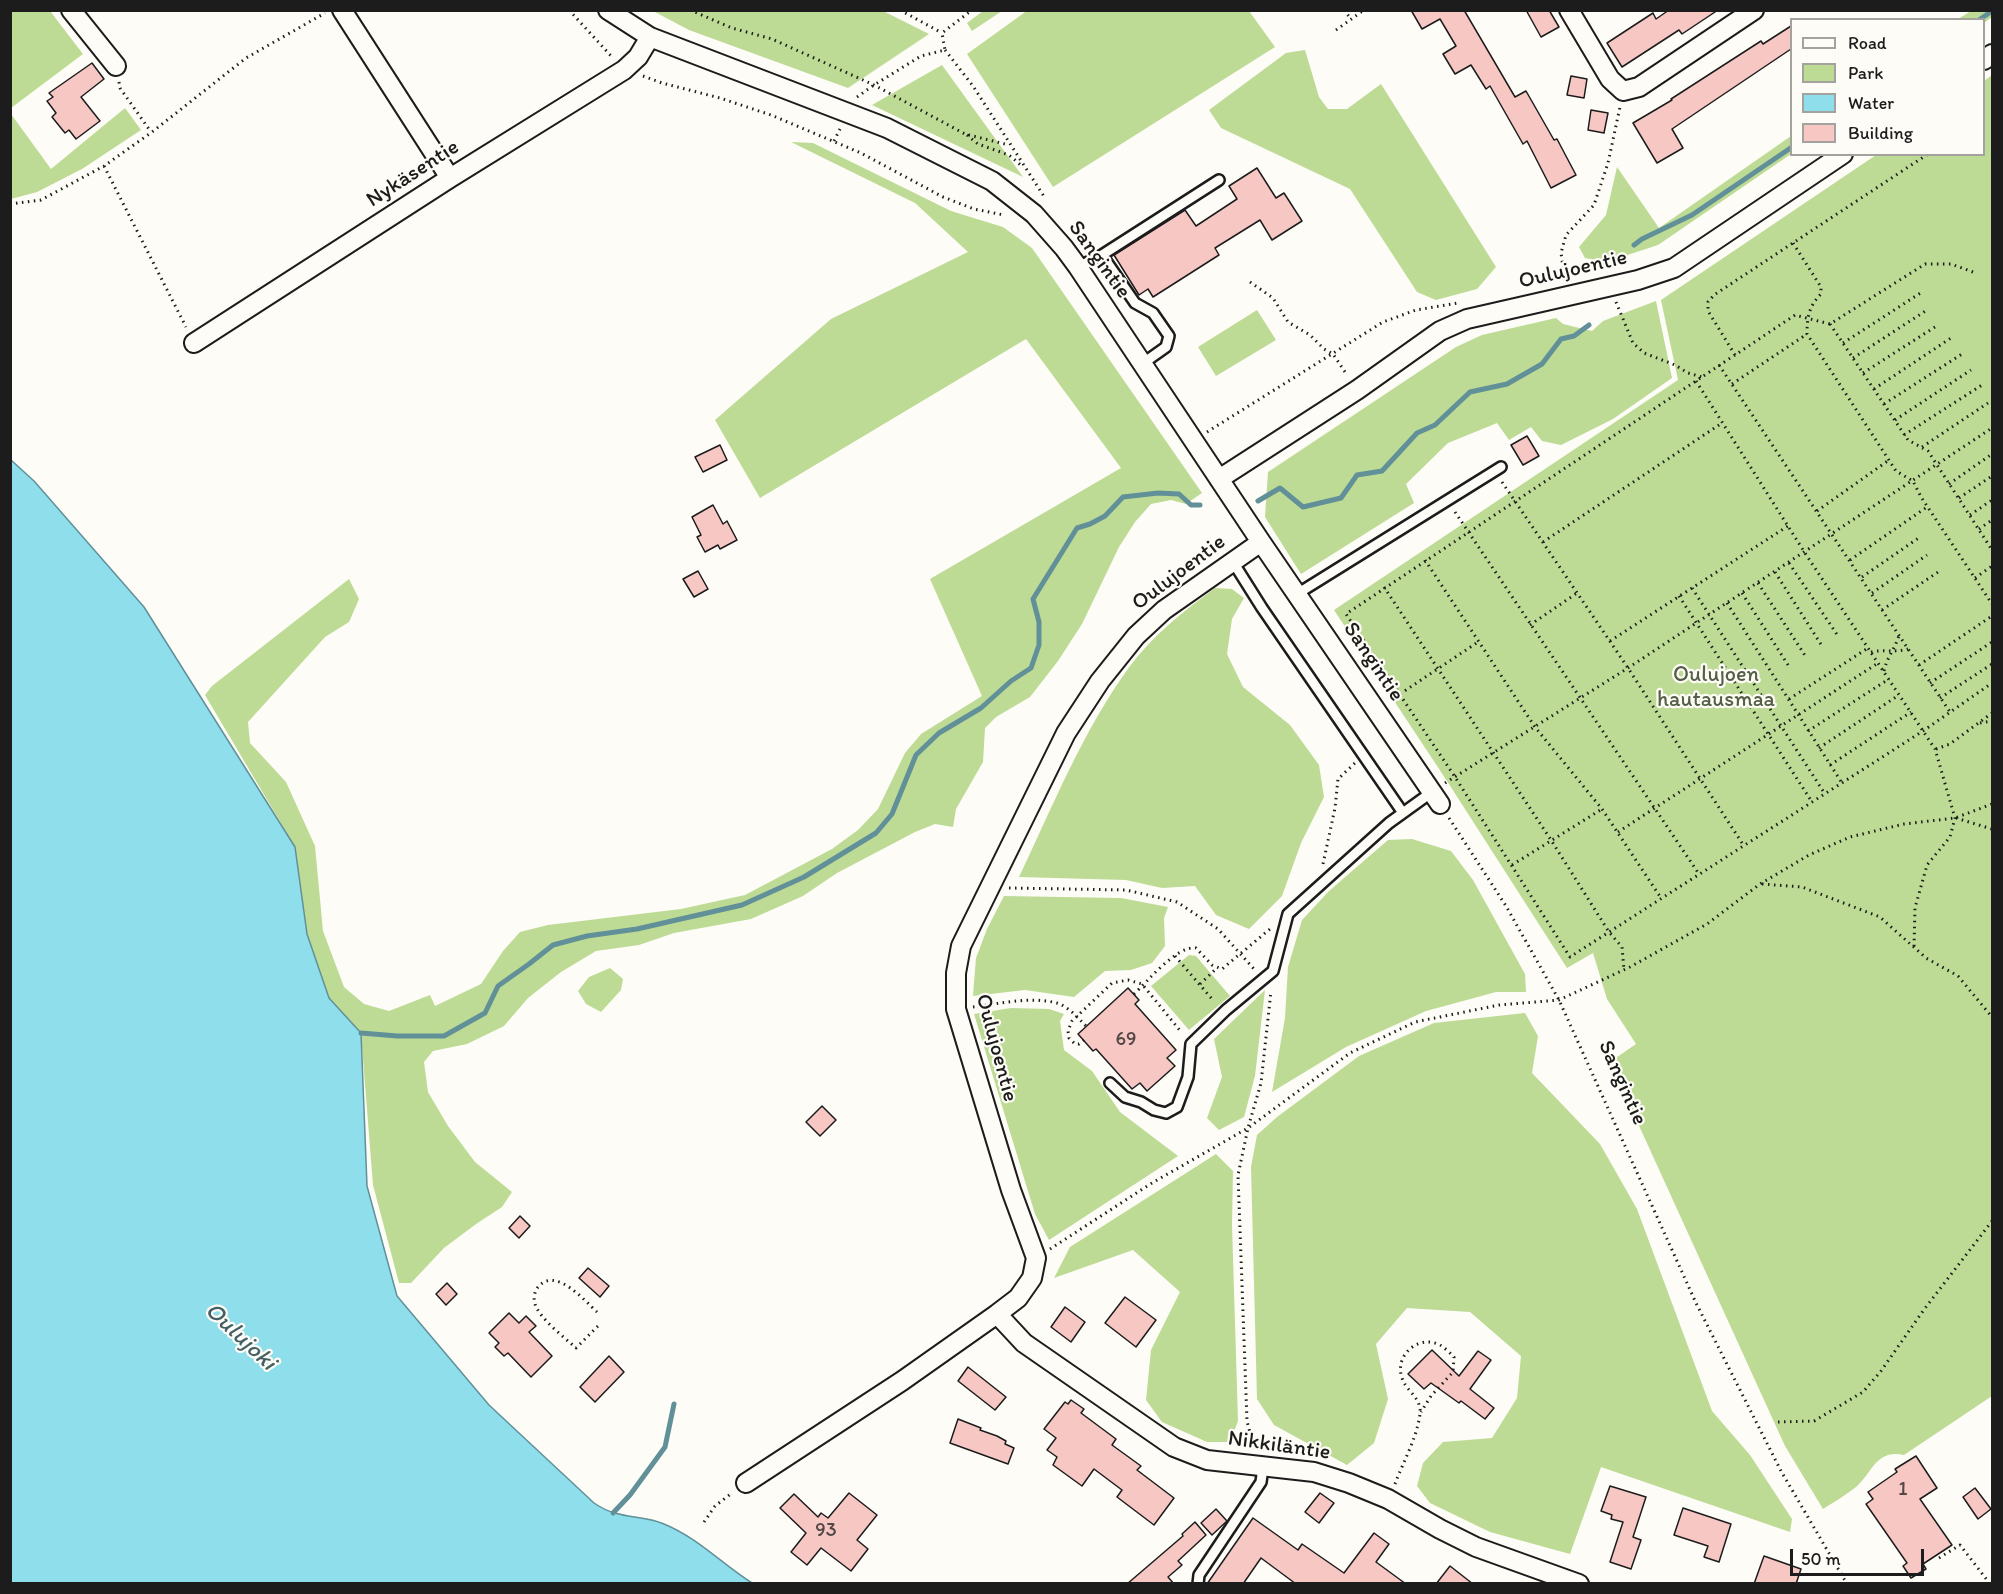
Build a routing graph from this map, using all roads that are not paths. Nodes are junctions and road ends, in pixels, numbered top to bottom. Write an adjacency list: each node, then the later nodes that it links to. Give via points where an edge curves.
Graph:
1 (71, 10): 7 (street)
2 (342, 10): 9 (street)
3 (608, 10): 6 (street, Sangintie)
4 (1569, 10): 5 (street, via 1610,79 1623,91 1639,87)
5 (1754, 10)
6 (650, 37): 9 (street, Nykäsentie, via 639,57 624,69); 12 (street, Sangintie, via 887,128 992,181 1034,214)
7 (116, 66)
8 (1840, 156): 16 (street, Oulujoentie, via 1674,268 1638,280 1467,319 1440,331)
9 (450, 178): 13 (street, Nykäsentie)
10 (1218, 180): 11 (lane)
11 (1102, 255): 12 (lane); 14 (lane, via 1135,303 1153,313 1168,336 1166,347)
12 (1078, 267): 14 (street, Sangintie)
13 (194, 343)
14 (1142, 364): 16 (street, Sangintie)
15 (1498, 468): 19 (lane)
16 (1219, 479): 17 (street, Sangintie)
17 (1261, 542): 18 (street, Oulujoentie); 19 (street, Sangintie)
18 (1233, 562): 21 (lane); 23 (street, Oulujoentie, via 1157,617 1136,636 1100,681 1066,733 961,946 956,1009 1011,1190 1036,1258 1032,1278 1018,1298)
19 (1297, 594): 20 (street, Sangintie)
20 (1436, 798): 21 (lane)
21 (1403, 813): 22 (lane, via 1287,914 1273,971 1191,1044 1188,1077 1177,1107 1166,1113 1154,1110 1125,1098)
22 (1110, 1083)
23 (997, 1314): 24 (street, Nikkiläntie, via 1024,1343 1174,1447 1207,1460); 25 (street)
24 (1259, 1467): 26 (lane, via 1261,1482 1199,1575); 27 (street, Nikkiläntie, via 1314,1472 1349,1483 1388,1499 1476,1547)
25 (746, 1483)
26 (1198, 1584)
27 (1579, 1584)

